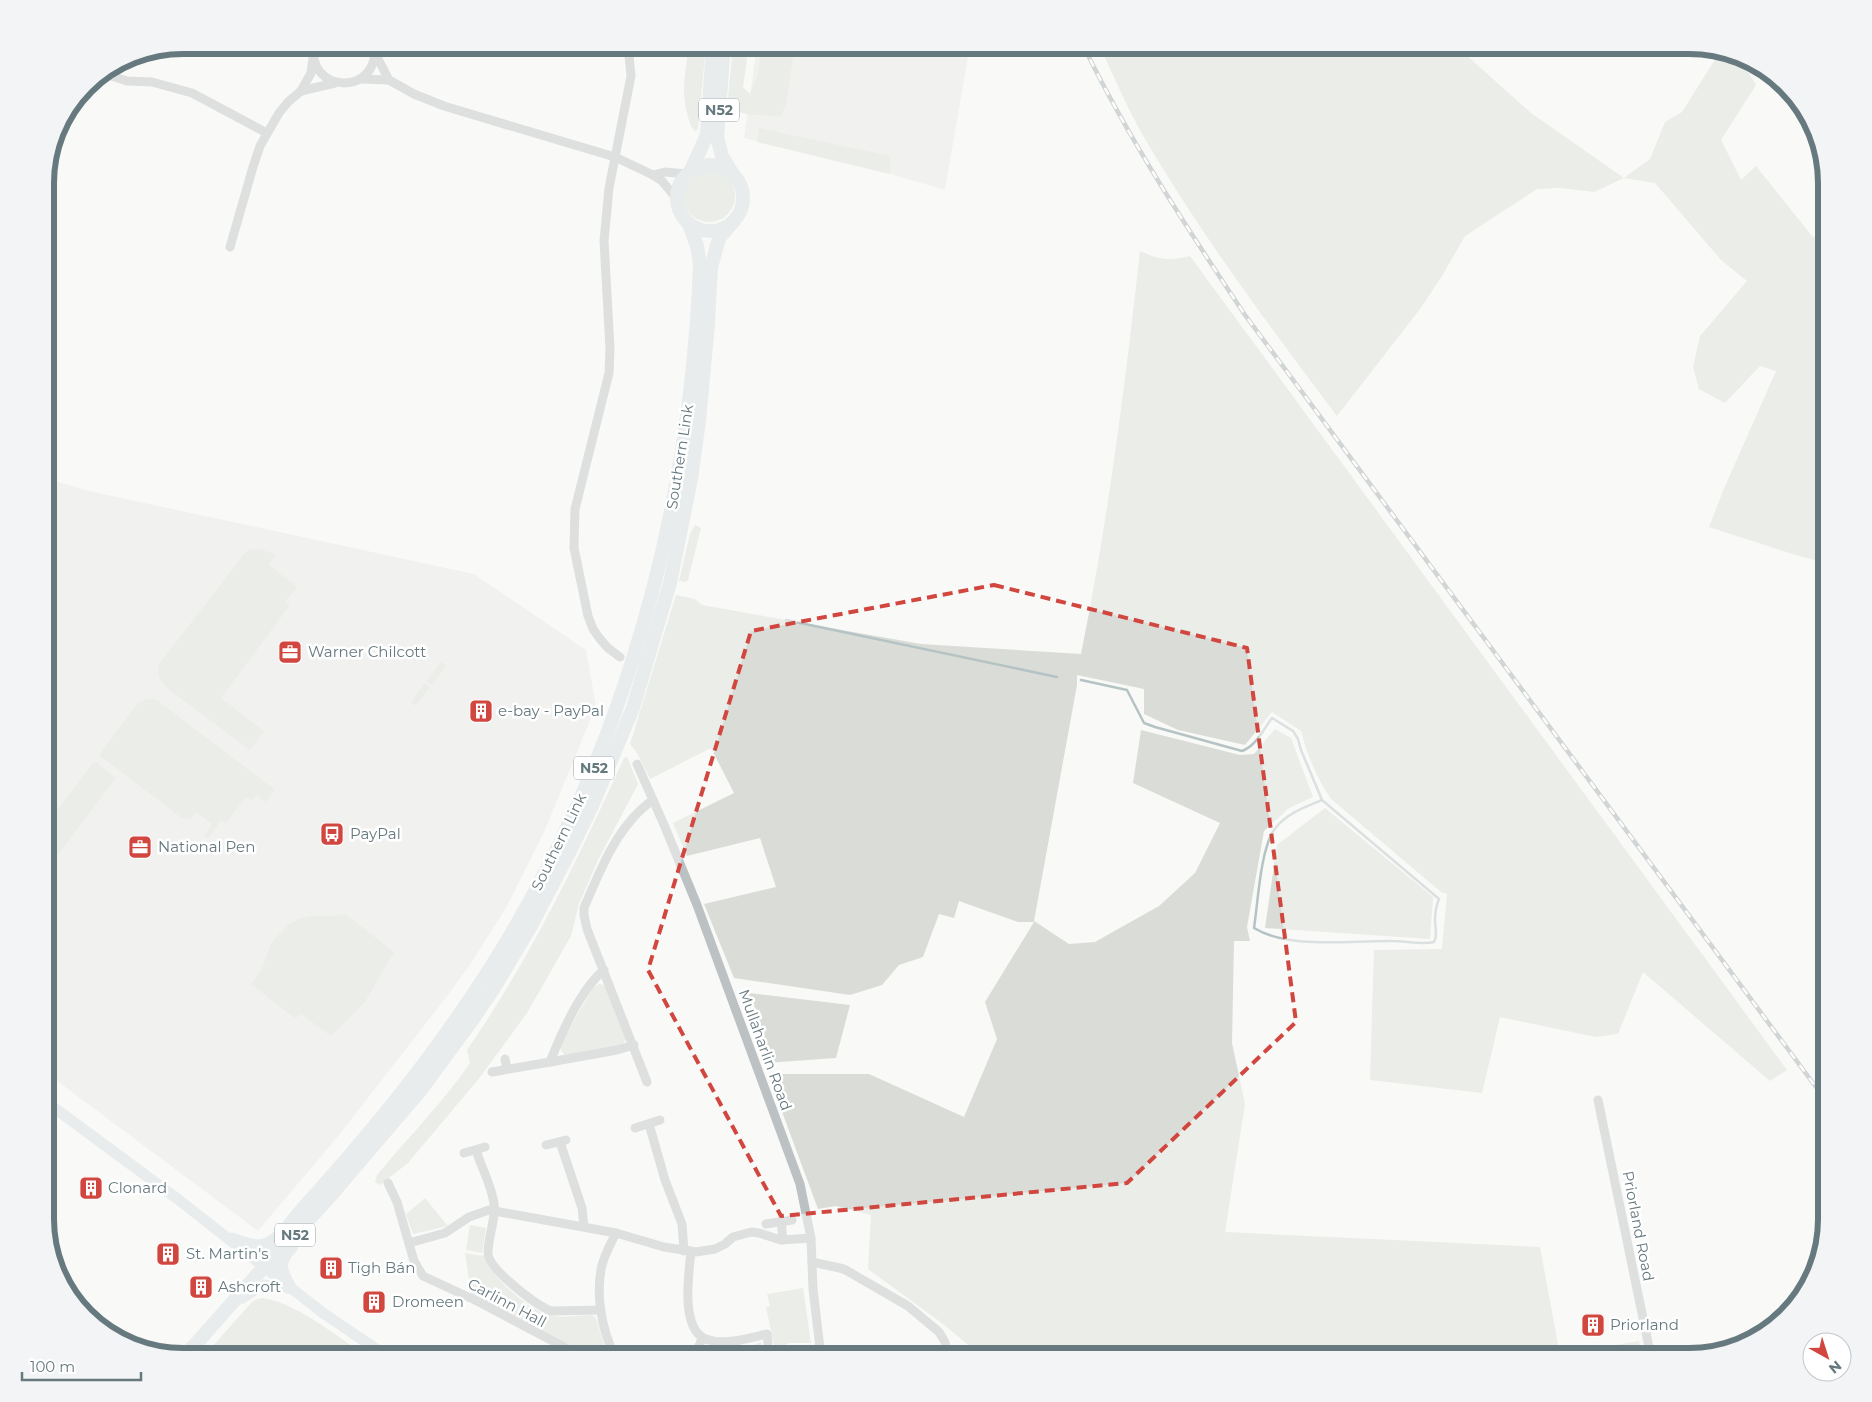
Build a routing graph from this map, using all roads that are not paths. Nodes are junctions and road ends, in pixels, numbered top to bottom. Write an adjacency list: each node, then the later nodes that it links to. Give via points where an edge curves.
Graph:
1 (313, 54): 6 (street)
2 (629, 54): 13 (street, via 631,76 628,98)
3 (712, 54): 14 (main road, N52, via 706,135)
4 (723, 54): 15 (main road, N52, via 717,137 722,156)
5 (376, 55): 8 (street, via 374,64); 9 (street)
6 (313, 58): 10 (street, via 321,73); 11 (street, via 312,73)
7 (111, 76): 12 (street, via 192,93)
8 (362, 79): 9 (street); 10 (street)
9 (389, 80): 13 (street, via 444,106)
10 (335, 83): 11 (street)
11 (301, 91): 12 (street, via 288,102)
12 (266, 133): 20 (street)
13 (614, 158): 16 (street); 21 (street, via 604,241 609,373 575,509 573,529 588,616 593,629)
14 (689, 172): 15 (main road, via 712,164); 16 (street); 17 (main road, N52, via 677,189)
15 (732, 173): 18 (main road, N52, via 741,186 743,197 742,208)
16 (652, 174): 17 (street)
17 (676, 198): 19 (main road, N52, via 680,213)
18 (733, 222): 19 (main road, via 716,231 697,229); 41 (main road, Southern Link / N52, via 720,237 713,255 699,421 689,488 670,583 633,708 592,806 546,899 494,988 420,1090)
19 (689, 224): 47 (main road, Southern Link / N52, via 700,264 692,379 668,530 637,650 581,799 532,897 475,992 413,1080)
20 (230, 247)
21 (620, 657)
22 (637, 764): 23 (street, Mullaharlin Road)
23 (653, 800): 24 (street, via 632,817 606,859 584,908 587,929); 50 (street, Mullaharlin Road, via 697,905 800,1184)
24 (604, 970): 25 (street); 27 (street, via 573,1012)
25 (634, 1045): 27 (street); 30 (street)
26 (505, 1059): 28 (street)
27 (550, 1062): 28 (street)
28 (507, 1069): 29 (street)
29 (492, 1072)
30 (647, 1082)
31 (1598, 1100): 68 (street, Priorland Road)
32 (54, 1108): 49 (main road)
33 (660, 1120): 34 (street)
34 (649, 1124): 35 (street); 53 (street)
35 (635, 1128)
36 (546, 1145): 46 (street, via 563,1141 582,1208)
37 (485, 1147): 38 (street)
38 (476, 1150): 39 (street); 42 (street, Carlinn Hall)
39 (464, 1153)
40 (388, 1183): 52 (street, Carlinn Hall)
41 (326, 1202): 55 (main road, N52); 56 (main road, via 282,1259 280,1271)
42 (495, 1211): 46 (street); 52 (street, via 476,1214 450,1231); 57 (street, Carlinn Hall, via 488,1255 506,1278 535,1303 551,1311)
43 (792, 1220): 44 (street)
44 (781, 1222): 45 (street); 51 (street)
45 (766, 1224)
46 (584, 1227): 48 (street)
47 (283, 1230): 49 (main road, via 270,1242 258,1246); 55 (main road, Southern Link / N52)
48 (616, 1233): 53 (street, via 649,1244); 57 (street, Carlinn Hall, via 602,1265)
49 (226, 1236): 55 (main road)
50 (811, 1238): 51 (street); 54 (street, Mullaharlin Road)
51 (784, 1240): 53 (street, via 751,1232 733,1237 715,1249)
52 (409, 1243): 63 (street, Carlinn Hall, via 423,1276)
53 (688, 1251): 59 (street, via 687,1302 692,1323)
54 (812, 1262): 66 (street, Mullaharlin Road); 67 (street, via 844,1269 908,1306 939,1332)
55 (263, 1268): 56 (main road); 58 (main road, N52)
56 (289, 1287): 58 (main road, via 263,1285); 62 (main road)
57 (601, 1310): 64 (street, Carlinn Hall)
58 (225, 1312): 61 (main road, N52)
59 (702, 1338): 60 (street, via 722,1341 766,1334); 65 (street)
60 (768, 1343)
61 (192, 1348)
62 (375, 1348)
63 (565, 1348)
64 (611, 1348)
65 (698, 1348)
66 (820, 1348)
67 (946, 1348)
68 (1649, 1348)

